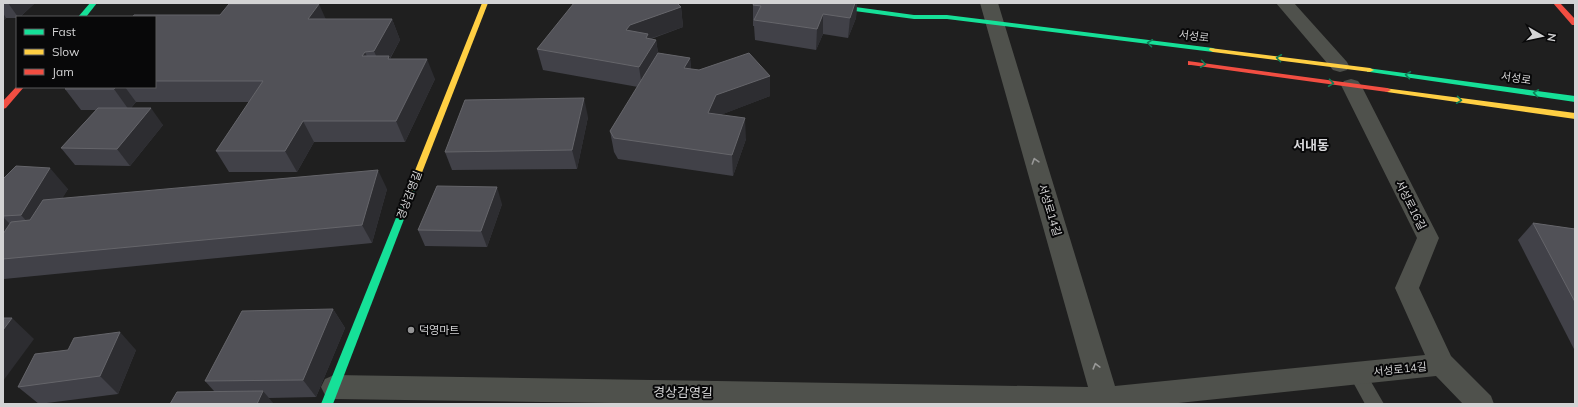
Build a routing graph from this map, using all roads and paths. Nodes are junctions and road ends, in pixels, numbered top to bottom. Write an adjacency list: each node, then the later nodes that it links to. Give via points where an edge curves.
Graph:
1 (94, 3): 7 (street)
2 (484, 3): 20 (street, 경상감영길)
3 (810, 3): 8 (street, 서성로)
4 (989, 3): 11 (street, 서성로14길)
5 (1286, 3): 13 (street, 서성로16길)
6 (1556, 3): 9 (street)
7 (83, 16)
8 (914, 17): 10 (street); 11 (street, 서성로, via 947,17)
9 (1575, 23)
10 (975, 30)
11 (997, 32): 13 (street, 서성로, one-way to 11); 21 (street, 서성로14길, one-way to 11)
12 (1178, 61): 13 (street, 서성로, one-way to 13)
13 (1346, 76): 15 (street, 서성로, one-way to 13); 17 (street, 서성로, one-way to 17); 18 (street, 서성로16길, via 1428,238 1407,288)
14 (19, 88): 16 (street)
15 (1575, 98)
16 (3, 106)
17 (1575, 116)
18 (1442, 364): 19 (street, 서성로14길); 23 (street, 서성로16길)
19 (1358, 373): 21 (street, 서성로14길); 22 (lane, 서성로14길)
20 (331, 396): 21 (street, 경상감영길)
21 (1105, 401)
22 (1375, 404)
23 (1481, 404)

